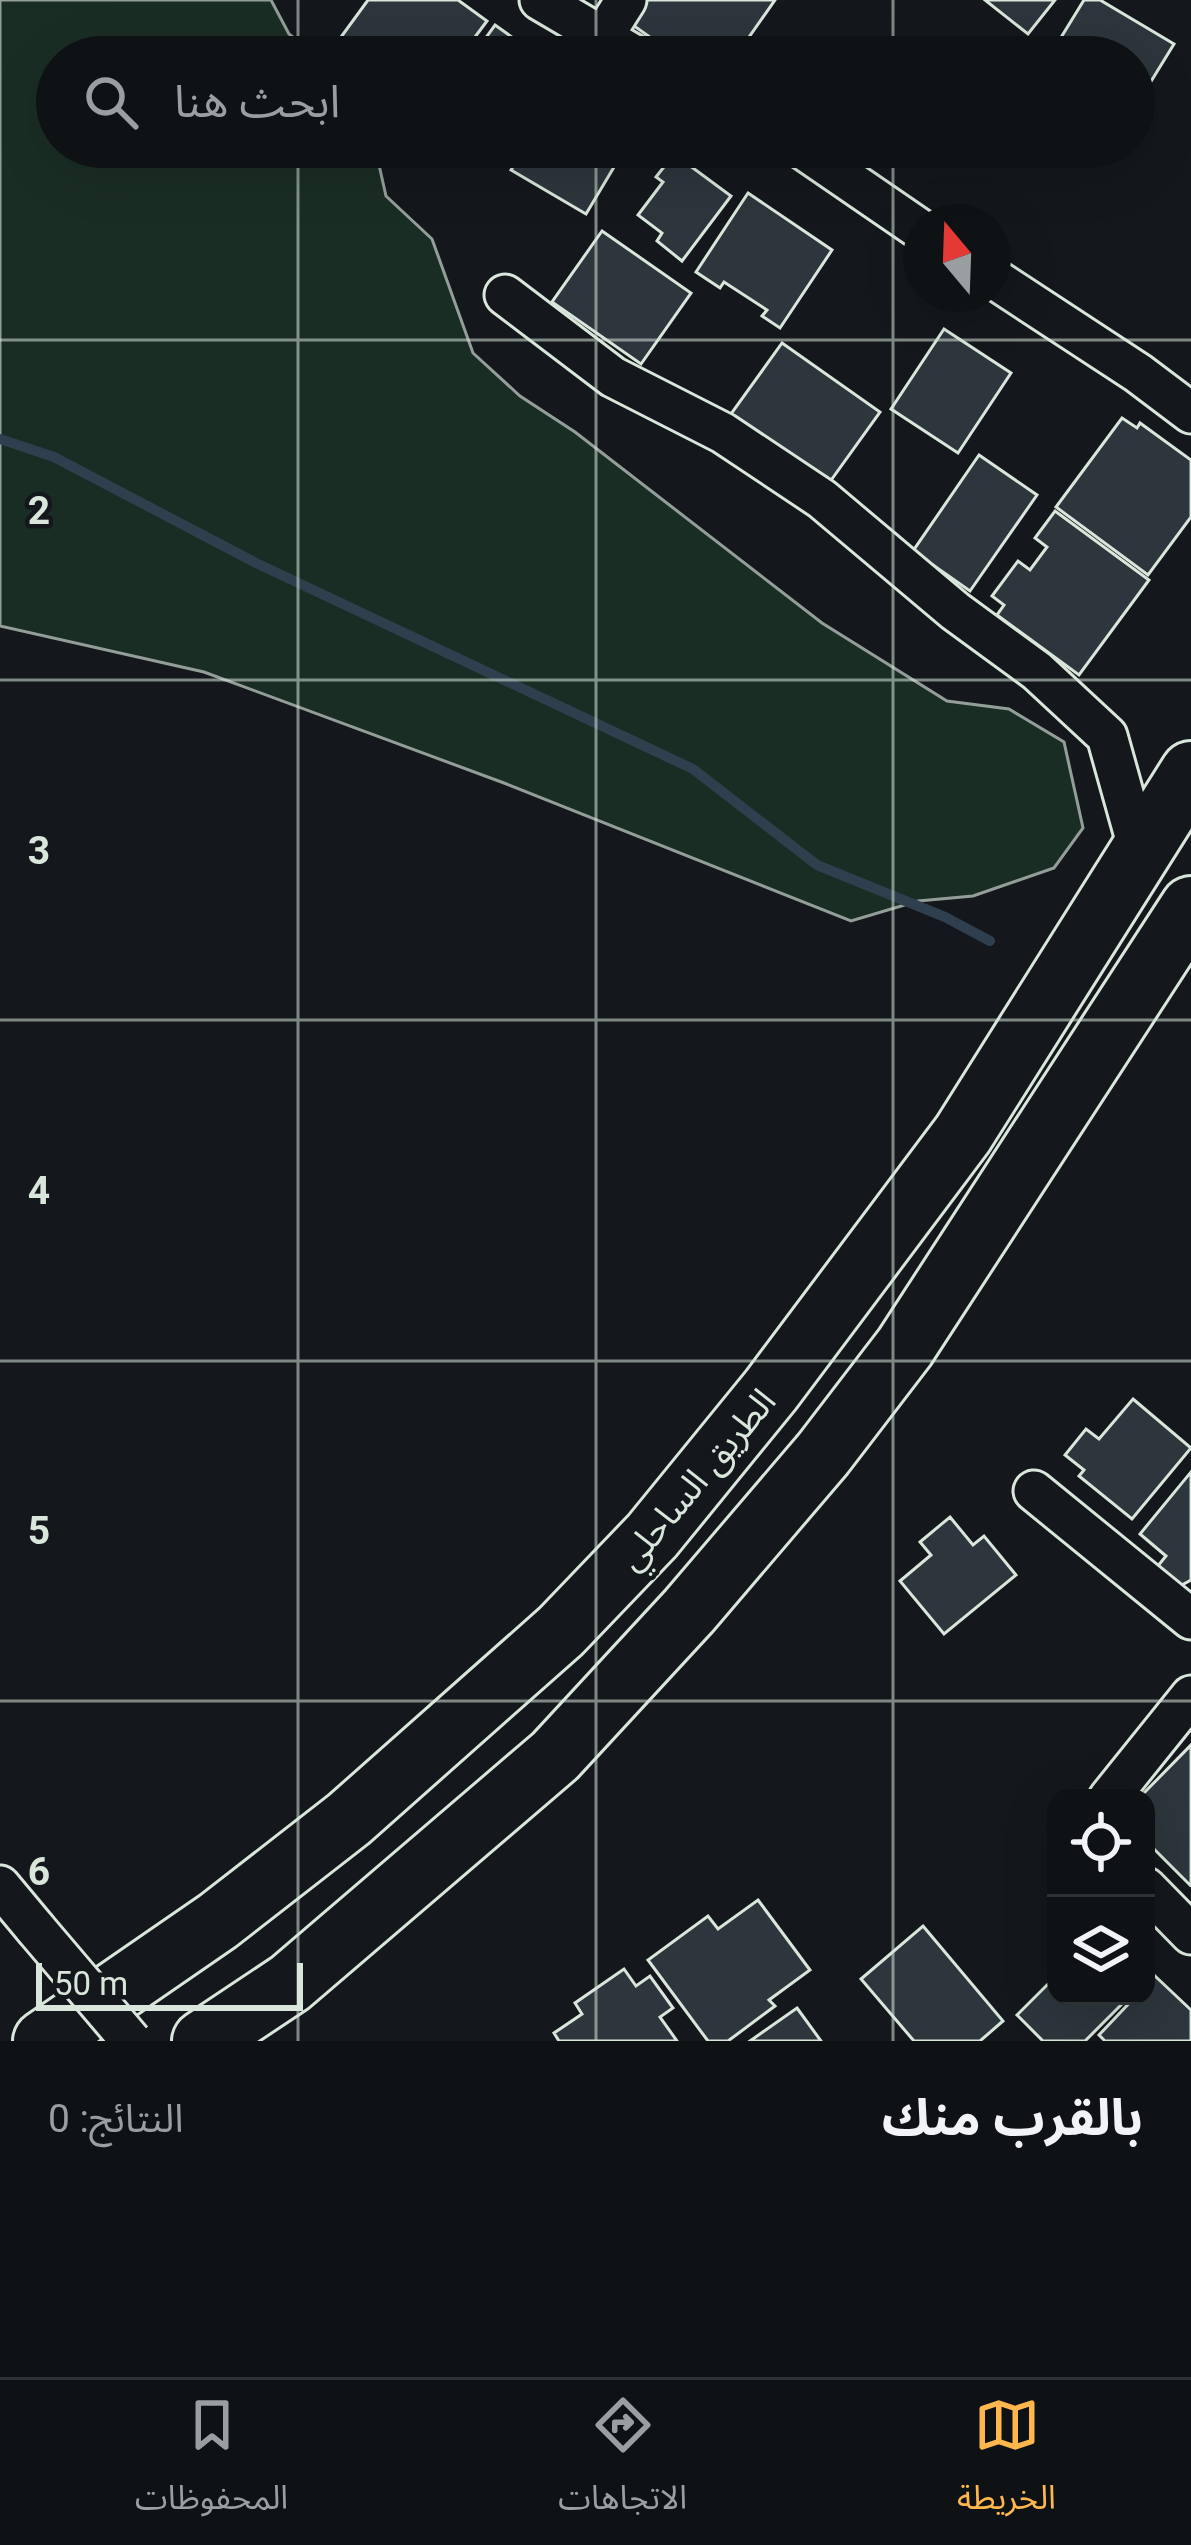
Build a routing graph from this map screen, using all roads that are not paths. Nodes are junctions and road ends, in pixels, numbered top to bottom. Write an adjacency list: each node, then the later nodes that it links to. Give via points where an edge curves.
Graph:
1 (540, 0): 3 (street)
2 (626, 0): 4 (street)
3 (601, 36)
4 (621, 36)
5 (831, 168): 6 (street)
6 (903, 218)
7 (1011, 290): 9 (street)
8 (505, 296): 11 (street, via 613,376 822,499 1037,671 1107,736)
9 (1191, 413)
10 (1191, 772): 11 (highway, الطريق الساحلي)
11 (1140, 854): 20 (highway, الطريق الساحلي, via 963,1134 652,1536 561,1631 349,1819)
12 (1191, 907): 22 (highway, via 905,1347 688,1611 555,1756 290,1983)
13 (1034, 1491): 14 (street)
14 (1191, 1619)
15 (1191, 1696): 16 (street)
16 (1116, 1789)
17 (0, 1886): 21 (street, bridge)
18 (1155, 1897): 19 (street)
19 (1191, 1934)
20 (44, 2041)
21 (131, 2041)
22 (202, 2041)

